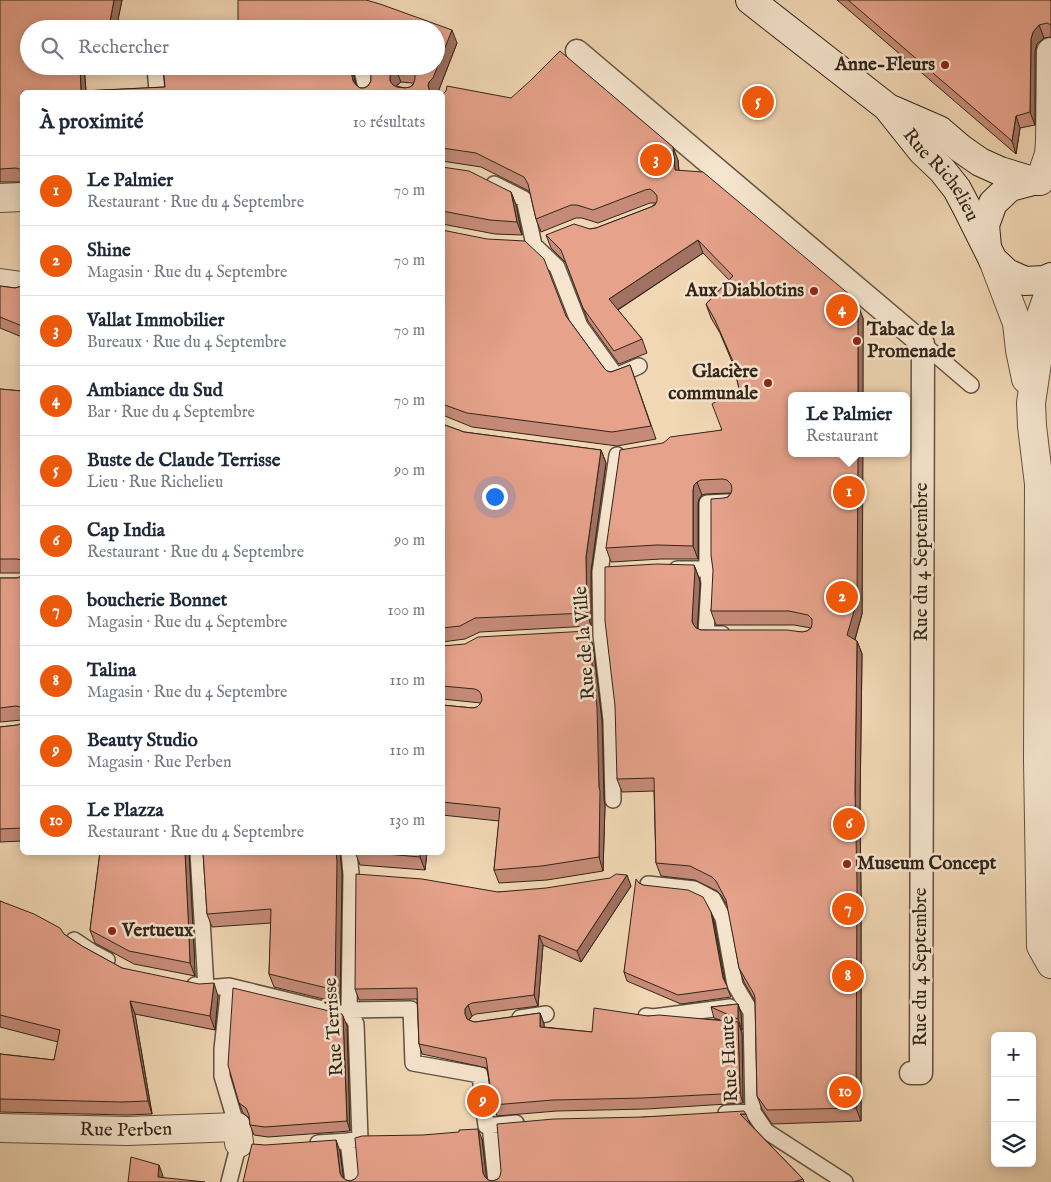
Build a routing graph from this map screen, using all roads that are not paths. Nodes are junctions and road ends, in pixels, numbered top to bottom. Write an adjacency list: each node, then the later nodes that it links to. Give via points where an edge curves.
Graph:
1 (750, 0): 8 (street, Rue Richelieu)
2 (577, 51): 21 (street)
3 (1051, 52): 9 (street)
4 (156, 75): 6 (lane)
5 (363, 75): 7 (lane)
6 (157, 90)
7 (367, 90)
8 (887, 107): 11 (street, Rue Richelieu, via 939,130 980,162); 16 (street, Rue Richelieu, via 957,189)
9 (1050, 142): 11 (street)
10 (484, 179): 15 (lane, via 524,200)
11 (1041, 182): 16 (street, via 1010,187 993,203 985,225)
12 (20, 197): 13 (street)
13 (0, 198)
14 (552, 238): 15 (lane)
15 (529, 245): 22 (lane, via 557,268 580,326 616,376)
16 (990, 254): 17 (street, via 1007,273 1024,281); 24 (street, via 1017,323)
17 (1051, 277)
18 (0, 283): 19 (street)
19 (20, 286)
20 (1051, 292): 24 (street, via 1038,324 1039,349)
21 (923, 344): 23 (lane); 49 (street, Rue du 4 Septembre, via 921,1073)
22 (639, 366)
23 (971, 384)
24 (1031, 402): 25 (street)
25 (1042, 440): 33 (street, via 1039,484)
26 (633, 452): 31 (lane, Rue de la Ville, via 612,454)
27 (728, 502): 29 (lane, via 707,503)
28 (662, 568): 29 (lane)
29 (706, 569): 32 (lane, via 709,583 706,634)
30 (618, 571): 31 (lane)
31 (600, 572): 34 (lane, Rue de la Ville, via 596,635 611,720)
32 (735, 634)
33 (1045, 760): 39 (street, via 1041,946)
34 (613, 800)
35 (198, 855): 43 (lane)
36 (350, 855): 45 (lane, Rue Terrisse, via 356,874)
37 (648, 884): 44 (lane, Rue Haute, via 694,889 712,899 723,918 735,985)
38 (74, 940): 40 (lane)
39 (1051, 962)
40 (123, 969)
41 (178, 982): 43 (lane)
42 (229, 986): 43 (lane); 45 (lane); 55 (lane, via 222,1076)
43 (206, 988)
44 (746, 1004): 47 (lane, via 653,1017); 50 (lane, Rue Haute, via 751,1012)
45 (351, 1013): 53 (lane, via 411,1009 413,1063 480,1075); 56 (lane, Rue Terrisse, via 356,1024)
46 (546, 1014): 48 (lane)
47 (634, 1014)
48 (507, 1019)
49 (911, 1073)
50 (753, 1112): 51 (lane); 61 (lane, via 766,1131)
51 (714, 1114)
52 (528, 1122): 53 (lane)
53 (488, 1126): 60 (lane)
54 (0, 1128): 55 (street, Rue Perben)
55 (245, 1138): 58 (lane)
56 (354, 1140): 57 (lane); 59 (lane, Rue Terrisse)
57 (308, 1144)
58 (229, 1182)
59 (353, 1182)
60 (496, 1182)
61 (844, 1182)

